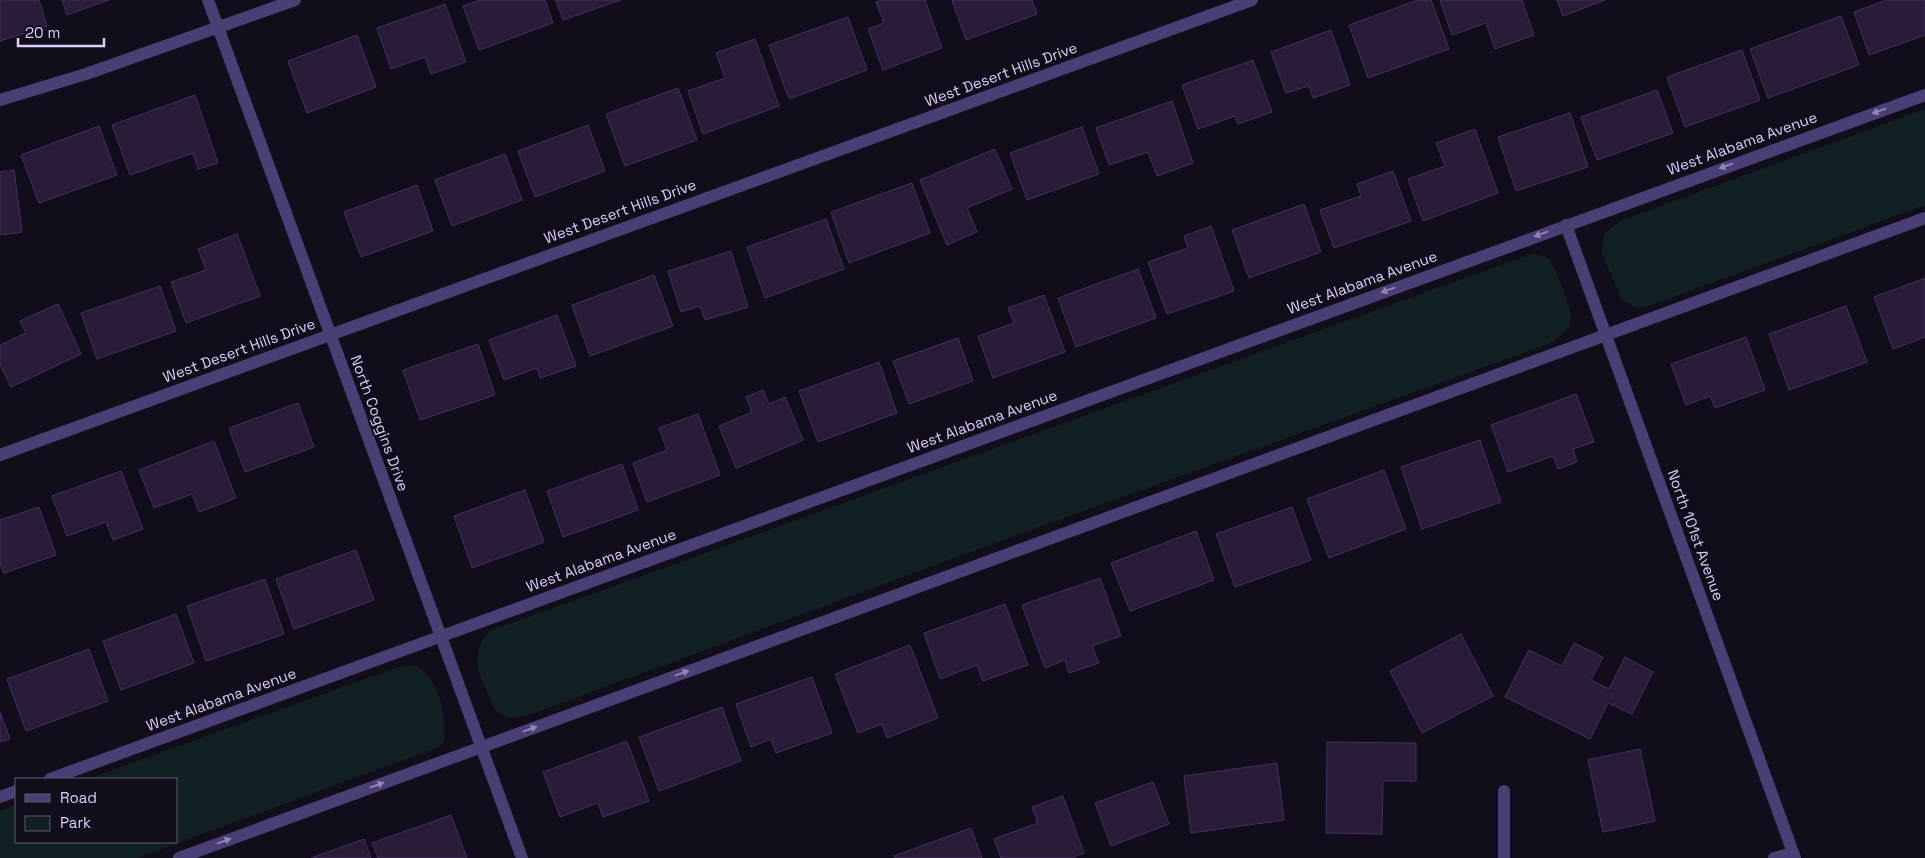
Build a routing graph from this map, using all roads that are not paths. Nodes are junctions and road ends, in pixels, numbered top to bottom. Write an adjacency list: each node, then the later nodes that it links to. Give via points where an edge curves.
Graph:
1 (208, 0): 4 (street, North Coggins Drive)
2 (294, 0): 4 (street)
3 (1252, 0): 9 (street, West Desert Hills Drive)
4 (219, 28): 6 (street); 9 (street, North Coggins Drive)
5 (1925, 94): 8 (street, West Alabama Avenue, one-way to 8)
6 (0, 100)
7 (1925, 218): 10 (street)
8 (1566, 225): 10 (street, North 101st Avenue); 12 (street, West Alabama Avenue, one-way to 12)
9 (330, 334): 11 (street, West Desert Hills Drive); 12 (street, North Coggins Drive)
10 (1607, 334): 13 (street, one-way to 10); 18 (street, North 101st Avenue)
11 (0, 455)
12 (441, 636): 13 (street, North Coggins Drive); 14 (street, West Alabama Avenue)
13 (482, 747): 19 (street, one-way to 13); 20 (street, North Coggins Drive)
14 (53, 778)
15 (15, 791): 17 (street)
16 (1504, 791): 21 (street)
17 (0, 797)
18 (1794, 855): 22 (street)
19 (179, 858)
20 (522, 858)
21 (1504, 858)
22 (1774, 858)

